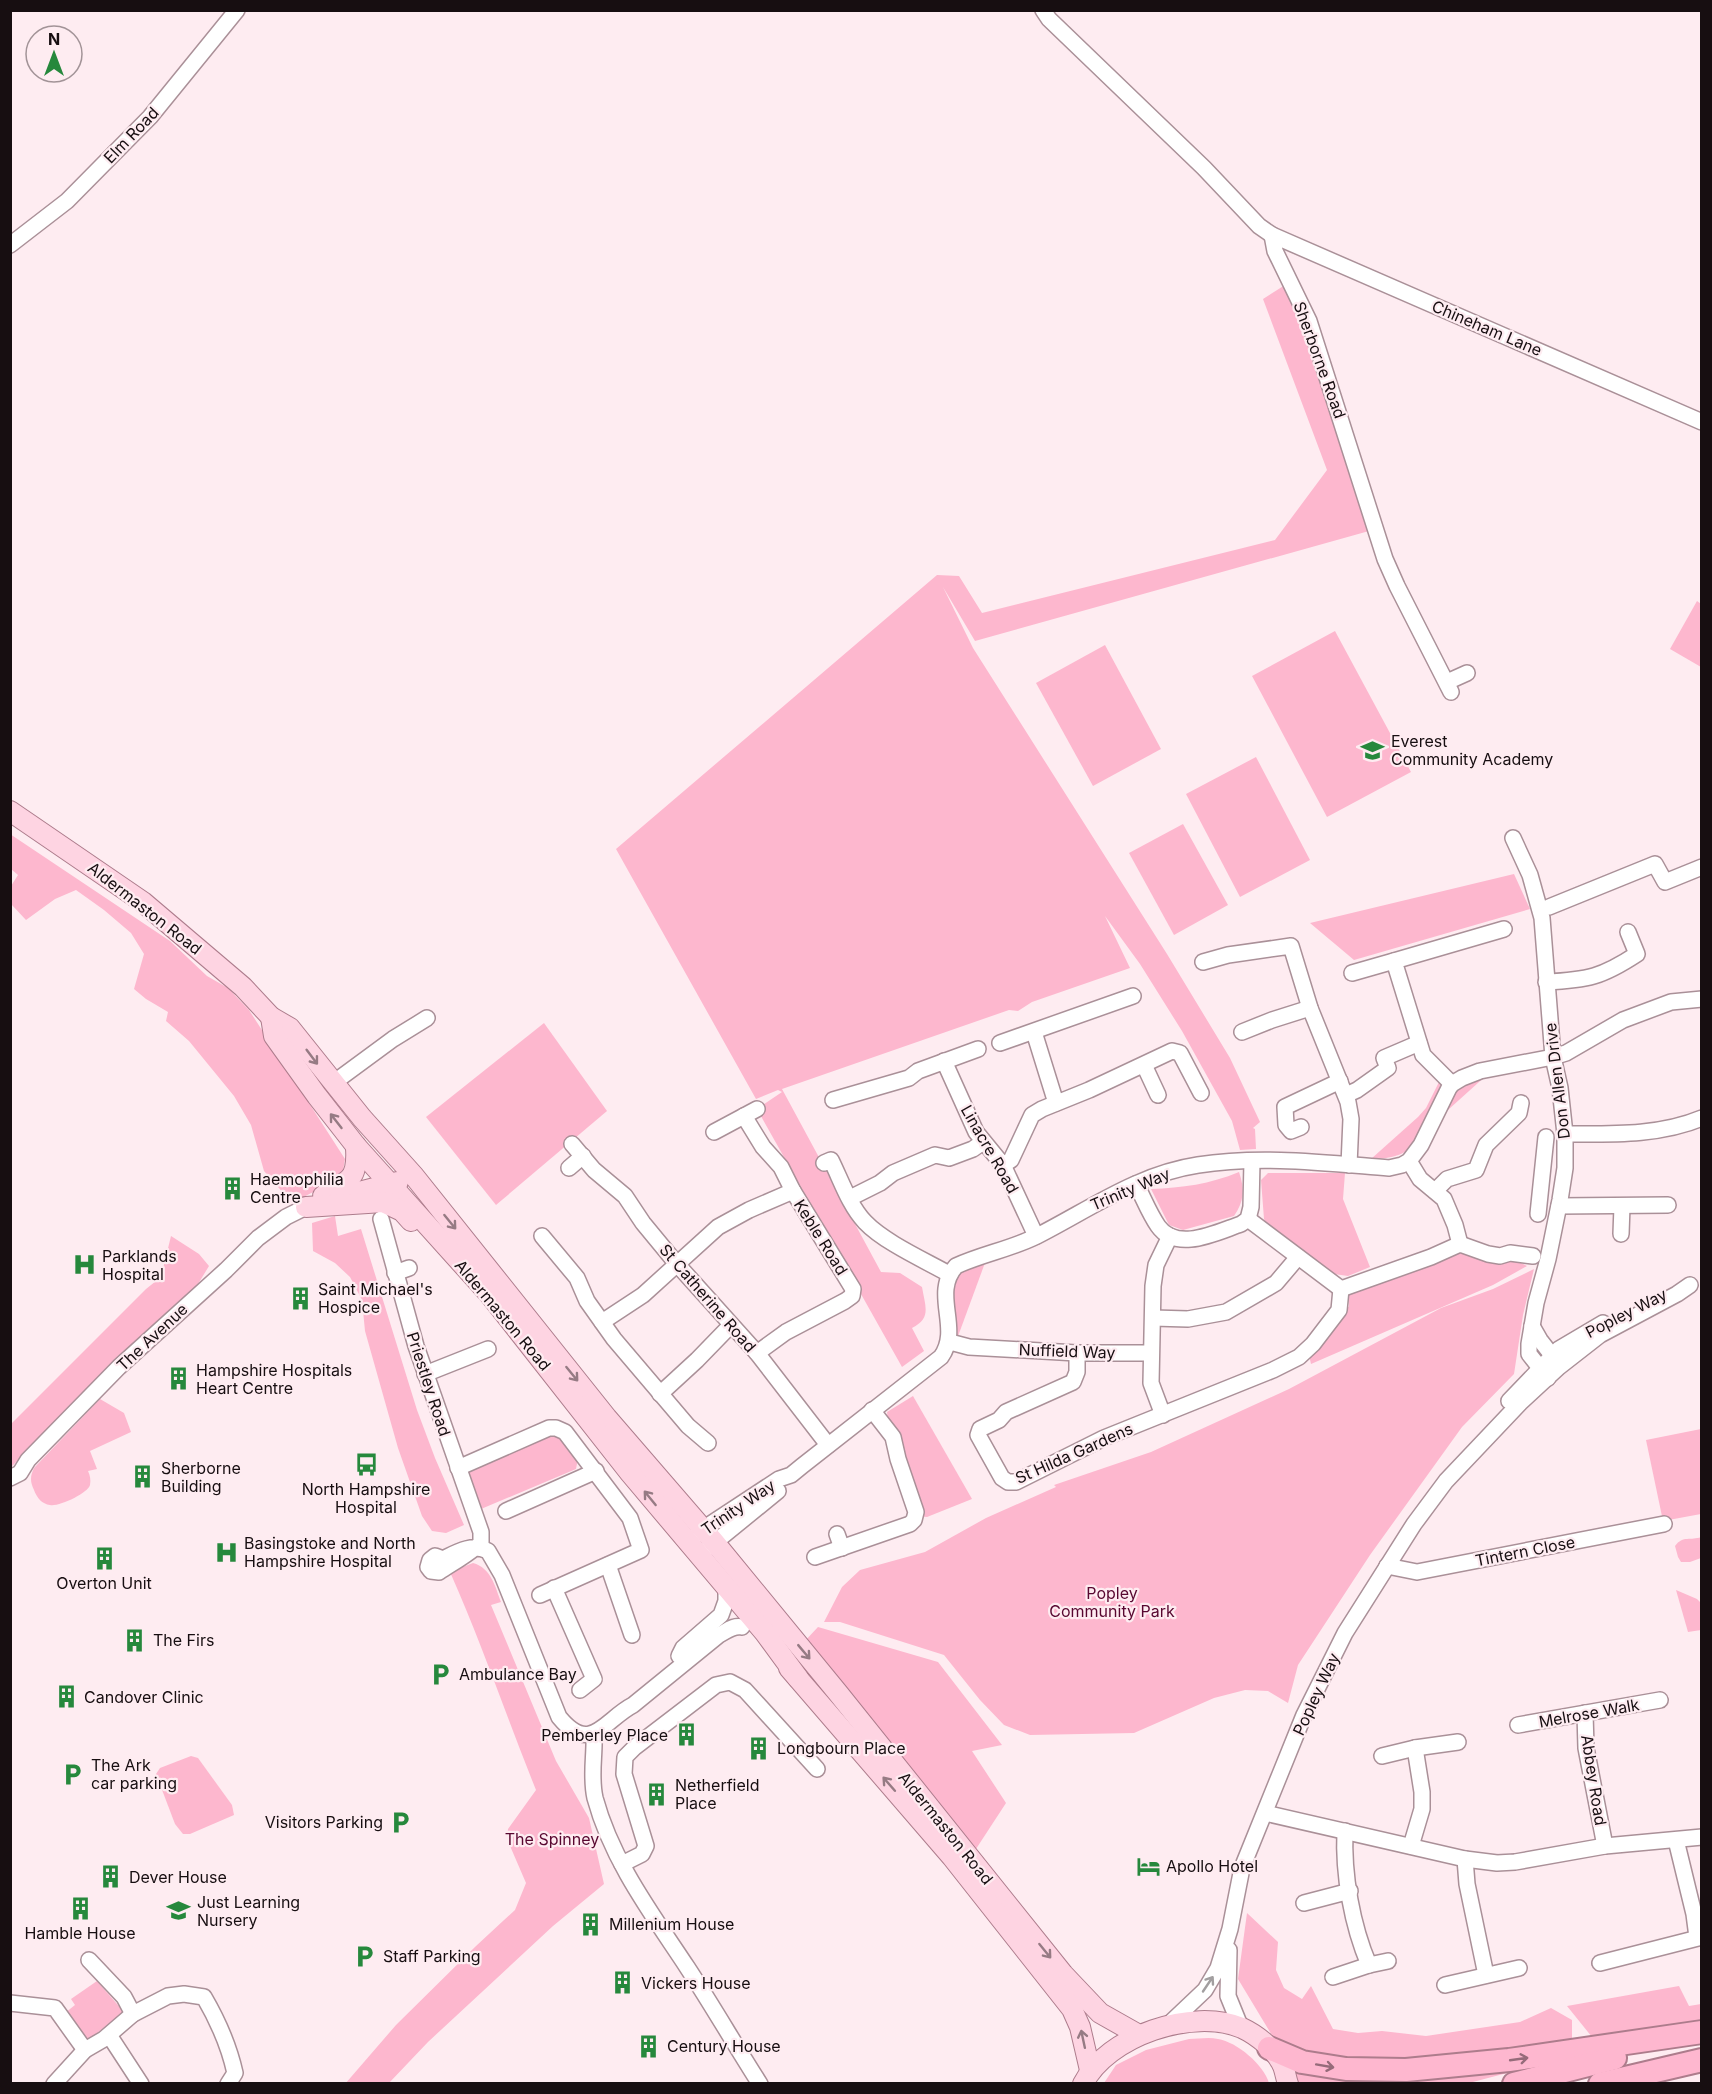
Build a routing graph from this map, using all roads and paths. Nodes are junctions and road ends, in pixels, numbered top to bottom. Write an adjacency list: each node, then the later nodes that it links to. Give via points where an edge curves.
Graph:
1 (237, 10): 4 (street, Elm Road, via 150,117 67,201)
2 (1043, 10): 3 (street)
3 (1272, 235): 5 (street, Chineham Lane); 6 (street, Sherborne Road, via 1275,251 1309,321 1397,586 1449,687)
4 (10, 245)
5 (1701, 422)
6 (1467, 673)
7 (10, 811): 20 (main road, Aldermaston Road, via 143,902 243,987)
8 (1513, 838): 16 (street, Don Allen Drive, via 1530,875 1542,918)
9 (1701, 867): 10 (street, via 1665,882 1655,864)
10 (1549, 907)
11 (1504, 929): 13 (street)
12 (1628, 932): 16 (street, via 1637,954 1623,964 1582,981)
13 (1394, 961): 15 (street); 25 (street)
14 (1203, 962): 19 (street, via 1291,946)
15 (1352, 973)
16 (1546, 982): 27 (street, Don Allen Drive)
17 (1123, 994): 22 (street)
18 (1701, 999): 27 (street, via 1671,1002 1623,1020)
19 (1310, 1008): 23 (street); 32 (street)
20 (271, 1017): 30 (main road, Aldermaston Road, one-way to 30, via 290,1028 321,1070); 36 (main road, Aldermaston Road, via 274,1036)
21 (427, 1018): 30 (street)
22 (1034, 1032): 24 (street); 37 (street)
23 (1242, 1032)
24 (999, 1043)
25 (1419, 1043): 31 (street, via 1436,1070); 32 (street, via 1384,1058 1389,1068 1358,1090)
26 (978, 1049): 28 (street)
27 (1553, 1057): 31 (street, via 1472,1074); 43 (street, Don Allen Drive)
28 (944, 1061): 34 (street, via 909,1078); 45 (street, Linacre Road)
29 (1144, 1065): 33 (street, via 1172,1052 1179,1053); 35 (street); 37 (street)
30 (337, 1081): 36 (main road); 39 (main road, Aldermaston Road)
31 (1452, 1084): 50 (street)
32 (1343, 1088): 41 (street, via 1285,1107 1286,1125 1291,1131); 53 (street, via 1352,1119)
33 (1201, 1093)
34 (838, 1094)
35 (1158, 1095)
36 (317, 1096): 47 (main road, Aldermaston Road, one-way to 36)
37 (1056, 1103): 52 (street, via 1032,1115 1011,1160)
38 (1521, 1103): 60 (street, via 1519,1113 1486,1145 1476,1170 1447,1179)
39 (362, 1118): 57 (main road, Aldermaston Road); 62 (main road, via 364,1133 394,1175)
40 (1701, 1118): 43 (street, via 1665,1130)
41 (1301, 1127)
42 (714, 1132): 59 (street, Keble Road, via 750,1113 763,1147 781,1167)
43 (1565, 1134): 56 (street, Don Allen Drive)
44 (1546, 1137): 54 (street)
45 (983, 1142): 52 (street, Linacre Road); 61 (street, via 949,1158 935,1155)
46 (572, 1144): 48 (street, St Catherine Road)
47 (356, 1146): 62 (main road, Aldermaston Road); 66 (main road, via 355,1172)
48 (583, 1156): 55 (street); 76 (street, St Catherine Road, via 625,1196)
49 (1252, 1161): 53 (street, Trinity Way); 58 (street, Trinity Way, via 1197,1165 1158,1174); 68 (street)
50 (1409, 1161): 53 (street, Trinity Way, via 1389,1168); 60 (street, via 1420,1179)
51 (824, 1163): 61 (street, via 831,1160)
52 (1003, 1165): 71 (street, Linacre Road)
53 (1349, 1165)
54 (1544, 1166): 56 (street); 67 (street)
55 (568, 1168)
56 (1565, 1168): 64 (street, Don Allen Drive)
57 (414, 1176): 62 (main road); 102 (main road, Aldermaston Road, one-way to 102, via 607,1418)
58 (1136, 1184): 71 (street, Trinity Way); 72 (street, via 1159,1227)
59 (792, 1191): 76 (street, via 718,1227); 86 (street, Keble Road, via 847,1276 852,1296 786,1332)
60 (1435, 1191): 73 (street, via 1444,1199)
61 (850, 1198): 77 (street, via 866,1223)
62 (384, 1202): 66 (main road, via 362,1191); 91 (street, Priestley Road); 104 (main road, Aldermaston Road, one-way to 62, via 490,1295)
63 (1668, 1205): 65 (street, via 1646,1200)
64 (1559, 1206): 65 (street); 83 (street, Don Allen Drive)
65 (1622, 1206): 69 (street)
66 (306, 1207): 99 (street, The Avenue, via 258,1238 119,1367 28,1460 20,1473)
67 (1538, 1214)
68 (1248, 1220): 72 (street, via 1191,1239); 75 (street)
69 (1621, 1234)
70 (542, 1236): 81 (street, via 577,1278)
71 (1036, 1236): 77 (street, Trinity Way, via 967,1260)
72 (1170, 1236): 80 (street, via 1156,1265)
73 (1460, 1244): 74 (street, via 1500,1256); 79 (street)
74 (1533, 1256)
75 (1298, 1257): 79 (street); 80 (street, via 1276,1283 1226,1312 1188,1319)
76 (676, 1263): 81 (street, via 643,1295); 82 (street, St Catherine Road)
77 (949, 1274): 84 (street, via 945,1291)
78 (1695, 1282): 89 (street, Popley Way)
79 (1341, 1289): 94 (street, via 1339,1310 1299,1357)
80 (1153, 1318): 88 (street)
81 (602, 1322): 92 (street)
82 (731, 1324): 86 (street, St Catherine Road); 92 (street)
83 (1532, 1326): 89 (street); 90 (street, Don Allen Drive, via 1529,1354)
84 (950, 1342): 87 (street, Nuffield Way, via 969,1347); 93 (street, Trinity Way, via 936,1361)
85 (488, 1349): 91 (street)
86 (757, 1353): 96 (street, St Catherine Road)
87 (1077, 1353): 88 (street, Nuffield Way); 94 (street, St Hilda Gardens, via 1073,1382 1006,1412 980,1430 978,1435 1002,1478 1016,1482 1104,1438)
88 (1151, 1353): 94 (street, via 1150,1383)
89 (1557, 1361): 90 (street, Popley Way)
90 (1544, 1373): 108 (street, Popley Way, via 1446,1481)
91 (425, 1374): 97 (street, Priestley Road)
92 (660, 1394): 95 (street)
93 (872, 1410): 96 (street, Trinity Way); 105 (street, via 893,1437 916,1512 914,1520 839,1541)
94 (1163, 1415)
95 (708, 1443)
96 (828, 1445): 102 (street, Trinity Way, via 790,1475 783,1487)
97 (458, 1468): 98 (street, via 556,1428 565,1432); 103 (street, Priestley Road, via 481,1532)
98 (596, 1471): 100 (street); 107 (street, via 630,1518 641,1550)
99 (10, 1478)
100 (506, 1511)
101 (1664, 1524): 108 (street, Tintern Close, via 1417,1572)
102 (709, 1536): 104 (street, Trinity Way); 112 (main road, Aldermaston Road); 113 (main road, Aldermaston Road, via 742,1590)
103 (478, 1548): 106 (street, via 463,1558); 121 (street, via 488,1551 502,1575 559,1717 573,1730)
104 (692, 1549): 110 (main road, Aldermaston Road)
105 (815, 1557)
106 (444, 1563)
107 (608, 1565): 109 (street); 114 (street)
108 (1386, 1566): 126 (street, Popley Way, via 1312,1697)
109 (554, 1588): 111 (street); 116 (street, via 601,1678)
110 (726, 1588): 113 (main road, Aldermaston Road); 115 (street, via 721,1615)
111 (540, 1595)
112 (767, 1607): 113 (main road, via 758,1605); 152 (main road, Aldermaston Road, one-way to 152, via 1063,1974 1100,2013)
113 (742, 1618): 115 (street, via 715,1626); 118 (street, via 737,1626 719,1635); 156 (main road, Aldermaston Road, one-way to 113, via 1080,2027 1072,2009 952,1857 798,1678 765,1633)
114 (632, 1635)
115 (679, 1656): 118 (street, via 625,1701)
116 (580, 1690)
117 (1660, 1700): 119 (street, Melrose Walk)
118 (618, 1713): 121 (street)
119 (1585, 1713): 120 (street, Melrose Walk); 131 (street, Abbey Road, via 1586,1748)
120 (1517, 1723)
121 (594, 1734): 133 (street, via 595,1798)
122 (1458, 1742): 123 (street)
123 (1416, 1748): 124 (street); 130 (street, via 1422,1809)
124 (1382, 1756)
125 (818, 1769): 133 (street, via 745,1690 730,1682 716,1685 625,1757 624,1774 646,1846 642,1854)
126 (1265, 1814): 127 (street, Abbey Road); 136 (street, Popley Way, via 1242,1868)
127 (1346, 1831): 130 (street, Abbey Road); 134 (street, via 1345,1869)
128 (1701, 1837): 129 (street, Abbey Road)
129 (1676, 1840): 131 (street, Abbey Road); 137 (street)
130 (1411, 1846): 132 (street, Abbey Road)
131 (1605, 1846): 132 (street, Abbey Road, via 1515,1862)
132 (1465, 1859): 143 (street)
133 (622, 1864): 160 (street)
134 (1350, 1891): 135 (street); 141 (street, via 1359,1941)
135 (1304, 1903)
136 (1230, 1929): 148 (street, Popley Way, one-way to 136, via 1205,1990 1218,1968); 149 (street, Popley Way, via 1228,1996)
137 (1699, 1937): 140 (street)
138 (89, 1960): 147 (street, via 124,1997)
139 (1388, 1961): 141 (street)
140 (1600, 1963)
141 (1369, 1965): 144 (street)
142 (1519, 1968): 143 (street)
143 (1486, 1975): 145 (street)
144 (1333, 1977)
145 (1445, 1985)
146 (10, 2004): 154 (street, via 55,2008)
147 (133, 2014): 151 (street); 157 (street, via 168,1996 204,1997 231,2054)
148 (1167, 2026): 149 (main road, via 1209,2021); 152 (main road)
149 (1241, 2028): 153 (main road)
150 (1701, 2034): 153 (highway, one-way to 150, via 1302,2062 1346,2069 1406,2070 1509,2061); 162 (highway)
151 (109, 2035): 154 (street); 159 (street)
152 (1138, 2035): 156 (main road, via 1103,2057)
153 (1269, 2048): 161 (main road, via 1283,2065)
154 (85, 2050): 158 (street)
155 (1701, 2062): 163 (highway); 164 (highway)
156 (1086, 2077)
157 (233, 2082)
158 (54, 2084)
159 (141, 2084)
160 (760, 2084)
161 (1288, 2084)
162 (1514, 2084)
163 (1600, 2084)
164 (1642, 2084)

